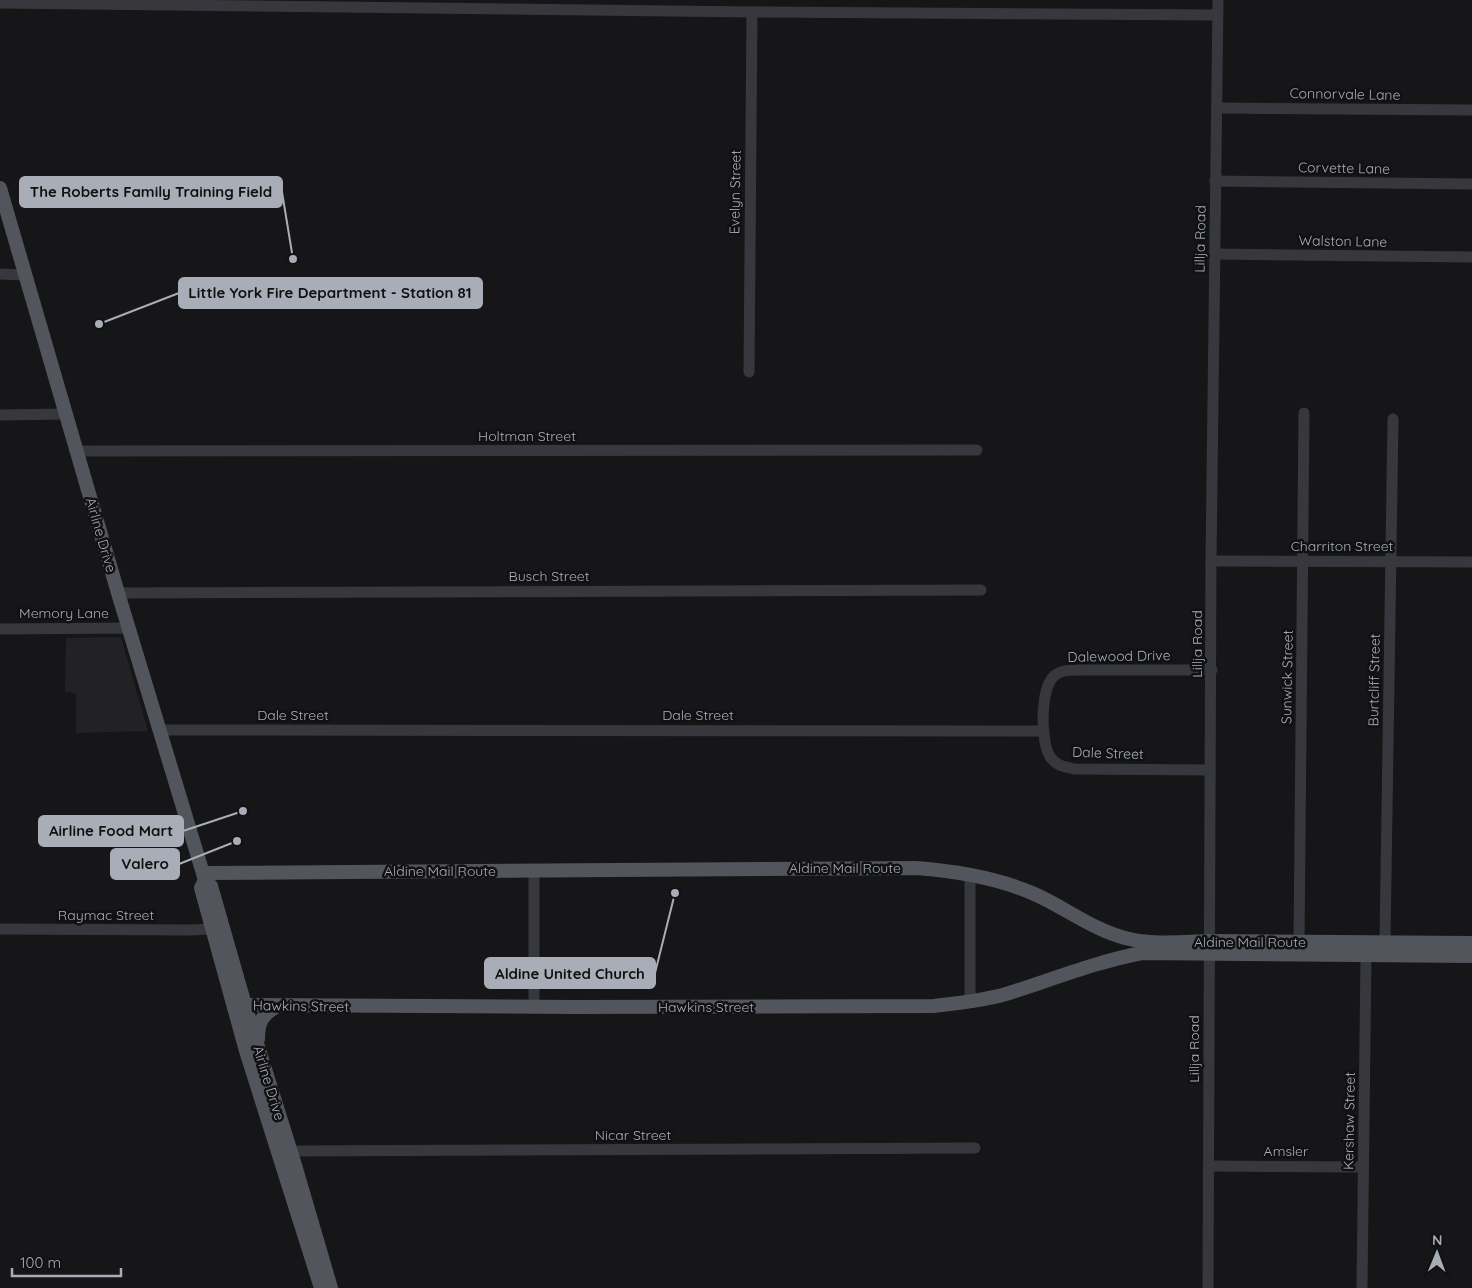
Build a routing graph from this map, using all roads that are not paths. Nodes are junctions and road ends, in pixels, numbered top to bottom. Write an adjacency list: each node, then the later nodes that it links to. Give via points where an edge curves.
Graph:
1 (1218, 0): 4 (street, Lillja Road)
2 (0, 3): 3 (street)
3 (752, 12): 4 (street); 14 (street, Evelyn Street)
4 (1218, 15): 5 (street, Lillja Road)
5 (1217, 108): 6 (street, Connorvale Lane); 7 (street, Lillja Road)
6 (1472, 110)
7 (1215, 181): 8 (street, Corvette Lane); 10 (street, Lillja Road)
8 (1472, 184)
9 (0, 188): 13 (main road, Airline Drive)
10 (1215, 254): 11 (street, Walston Lane); 22 (street, Lillja Road)
11 (1472, 257)
12 (0, 274): 13 (street)
13 (25, 275): 16 (main road, Airline Drive)
14 (749, 372)
15 (1304, 413): 21 (street, Sunwick Street)
16 (67, 414): 17 (street); 20 (main road, Airline Drive)
17 (0, 415)
18 (1392, 418): 23 (street, Burtcliff Street)
19 (977, 450): 20 (street, Holtman Street)
20 (77, 451): 26 (main road, Airline Drive)
21 (1303, 560): 22 (street, Charriton Street); 23 (street, Charriton Street); 39 (street, Sunwick Street)
22 (1212, 561): 29 (street, Lillja Road)
23 (1391, 561): 24 (street, Charriton Street); 38 (street, Burtcliff Street)
24 (1472, 562)
25 (981, 590): 26 (street, Busch Street)
26 (118, 593): 27 (main road, Airline Drive)
27 (129, 628): 28 (street, Memory Lane); 30 (main road, Airline Drive)
28 (0, 629)
29 (1212, 670): 31 (street, Dalewood Drive, via 1067,670 1054,677 1046,691); 32 (street, Lillja Road)
30 (160, 730): 31 (street, Dale Street); 35 (main road, Airline Drive)
31 (1044, 730): 32 (street, Dale Street, via 1045,747 1060,766 1075,769)
32 (1210, 770): 41 (street, Lillja Road)
33 (534, 871): 34 (main road, Aldine Mail Route, via 916,868); 35 (main road, Aldine Mail Route); 48 (street)
34 (970, 874): 41 (main road, Aldine Mail Route, via 1032,893 1107,933); 45 (street)
35 (204, 876): 36 (main road, Airline Drive, via 201,888); 46 (main road, Airline Drive, via 212,886)
36 (212, 928): 37 (street, Raymac Street); 46 (main road, Airline Drive)
37 (0, 929)
38 (1385, 941): 39 (main road, Aldine Mail Route); 40 (main road, Aldine Mail Route)
39 (1298, 942): 41 (main road, Aldine Mail Route)
40 (1472, 943)
41 (1209, 948): 42 (main road, Aldine Mail Route); 43 (main road, Aldine Mail Route); 52 (street, Lillja Road)
42 (1161, 954): 45 (main road, Hawkins Street, via 1116,958 1005,994)
43 (1366, 955): 44 (main road, Aldine Mail Route); 53 (street, Kershaw Street)
44 (1472, 956)
45 (970, 1001): 48 (main road, Hawkins Street, via 899,1007)
46 (240, 1006): 47 (main road, Hawkins Street); 49 (main road, Airline Drive); 54 (main road, Airline Drive, via 246,1051)
47 (278, 1006): 48 (main road, Hawkins Street); 49 (main road, via 263,1017 258,1026)
48 (534, 1007)
49 (258, 1048): 51 (main road, Airline Drive)
50 (975, 1148): 51 (street, Nicar Street)
51 (291, 1151): 55 (main road, Airline Drive)
52 (1210, 1166): 53 (street, Amsler); 56 (street, Lillja Road)
53 (1363, 1167): 57 (street, Kershaw Street)
54 (321, 1288)
55 (331, 1288)
56 (1208, 1288)
57 (1362, 1288)

